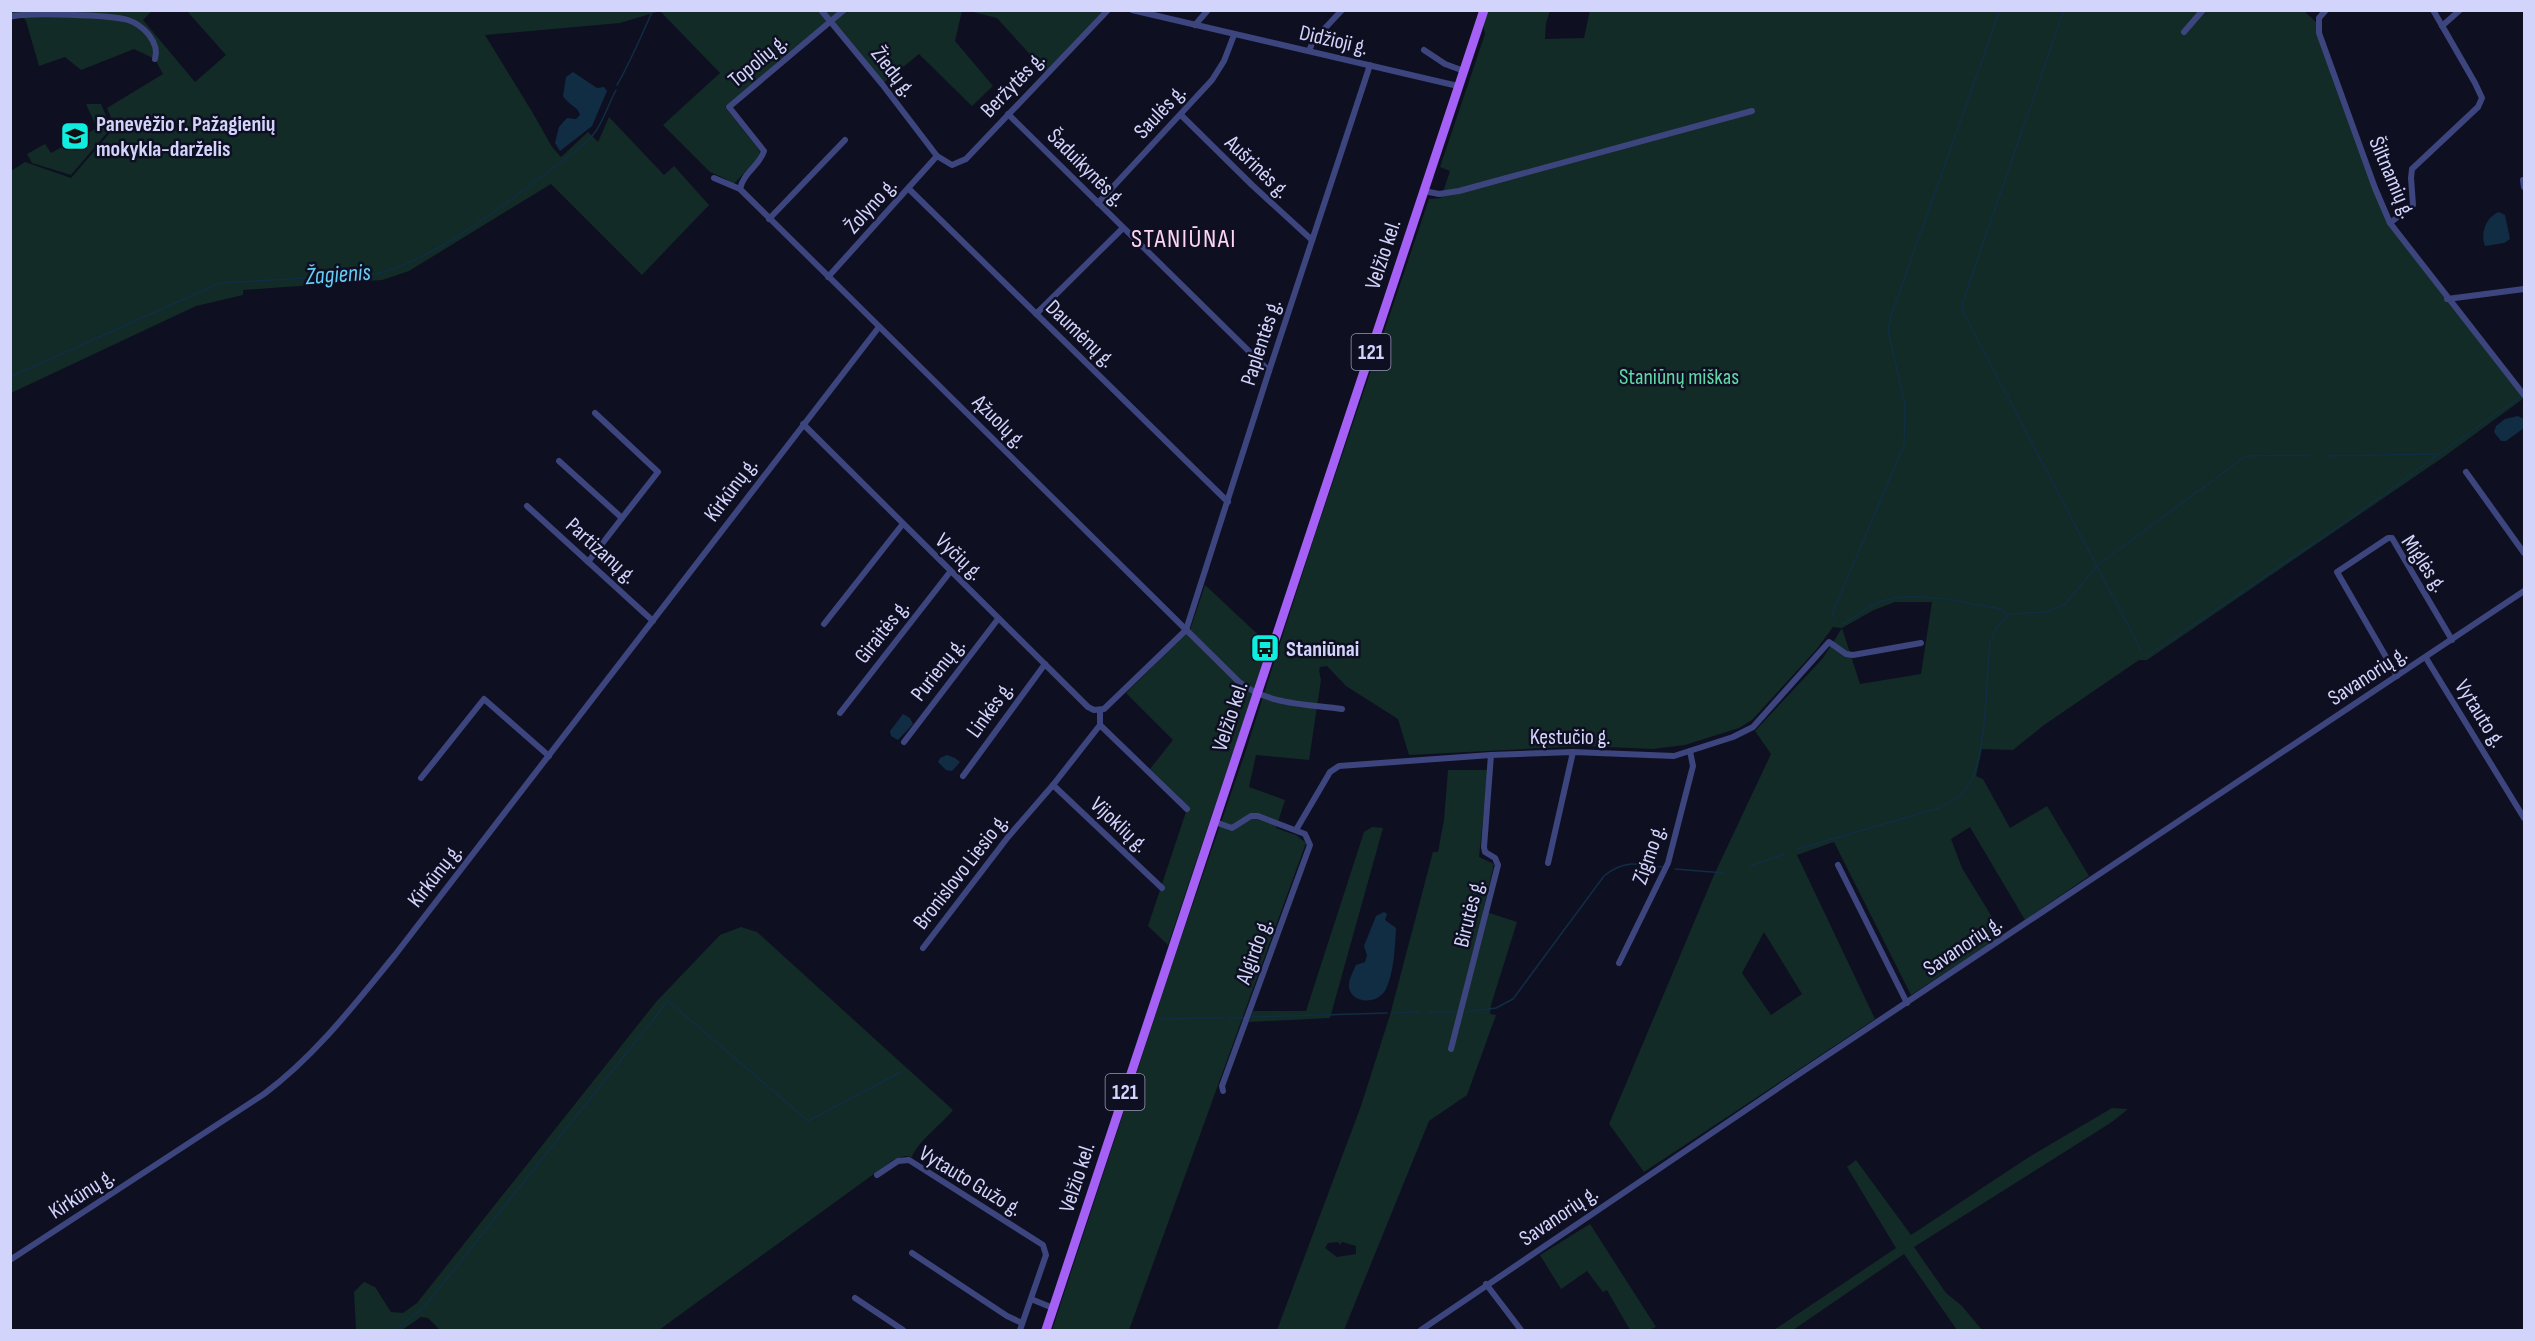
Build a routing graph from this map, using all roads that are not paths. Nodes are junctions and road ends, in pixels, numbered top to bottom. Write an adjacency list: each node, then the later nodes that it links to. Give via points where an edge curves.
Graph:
1 (821, 10): 13 (street, Žiedų g.)
2 (843, 10): 13 (street)
3 (1108, 10): 25 (street, Beržytės g.)
4 (1132, 10): 14 (street, Didžioji g.)
5 (1208, 10): 14 (street)
6 (1342, 10): 19 (street, via 1313,41)
7 (2203, 10): 16 (street)
8 (2326, 10): 35 (street, Šiltnamių g., via 2319,18 2319,33)
9 (2433, 10): 15 (street)
10 (2460, 10): 15 (street)
11 (1484, 11): 22 (main road, Velžio kel. / 121)
12 (10, 17): 20 (street, via 86,16 129,21 145,31 155,44)
13 (831, 21): 28 (street, Žiedų g.); 30 (street, Topolių g., via 729,107 764,150 741,181)
14 (1195, 25): 17 (street, Didžioji g.)
15 (2442, 26): 35 (street, via 2481,94 2481,103 2412,169 2413,205)
16 (2184, 32)
17 (1234, 35): 19 (street, Didžioji g.); 26 (street, Saulės g., via 1219,71)
18 (1424, 50): 22 (street)
19 (1309, 51): 21 (street, Didžioji g.)
20 (155, 59)
21 (1370, 65): 23 (street, Didžioji g.); 37 (street, Paplentės g.)
22 (1464, 71): 23 (main road, Velžio kel. / 121)
23 (1458, 86): 32 (main road, Velžio kel. / 121)
24 (1752, 111): 32 (street, via 1459,191)
25 (1008, 114): 28 (street, Beržytės g., via 962,162 949,165); 33 (street, Šaduikynės g.)
26 (1180, 115): 33 (street, Saulės g.); 37 (street, Aušrinės g.)
27 (845, 140): 34 (street)
28 (937, 156): 31 (street, Žolyno g.)
29 (714, 178): 30 (street, Ąžuolų g.)
30 (740, 189): 34 (street, Ąžuolų g.)
31 (909, 189): 38 (street, Žolyno g.); 41 (street, Daumėnų g.)
32 (1424, 191): 66 (main road, Velžio kel. / 121)
33 (1098, 203): 36 (street, Šaduikynės g.)
34 (769, 219): 38 (street, Ąžuolų g.)
35 (2390, 223): 40 (street, Šiltnamių g.)
36 (1123, 228): 41 (street); 43 (street, Šaduikynės g.)
37 (1312, 240): 43 (street, Paplentės g.)
38 (828, 277): 42 (street, Ąžuolų g.)
39 (2524, 289): 40 (street)
40 (2447, 299): 44 (street, Šiltnamių g.)
41 (1036, 314): 49 (street, Daumėnų g.)
42 (879, 327): 46 (street); 60 (street, Ąžuolų g.)
43 (1269, 372): 49 (street, Paplentės g.)
44 (2524, 395)
45 (595, 413): 51 (street, via 658,472)
46 (803, 424): 52 (street, Vyčių g.); 58 (street, Kirkūnų g.)
47 (559, 461): 51 (street)
48 (2466, 472): 53 (street)
49 (1228, 502): 60 (street, Paplentės g.)
50 (526, 506): 54 (street, Partizanų g.)
51 (622, 519): 54 (street)
52 (902, 525): 55 (street, Vyčių g.); 59 (street)
53 (2524, 553)
54 (588, 562): 58 (street, Partizanų g.)
55 (950, 572): 57 (street, Vyčių g.); 69 (street, Giraitės g.)
56 (2524, 591): 61 (street, Savanorių g.)
57 (998, 619): 64 (street, Vyčių g.); 71 (street, Purienų g.)
58 (652, 621): 75 (street, Kirkūnų g.)
59 (824, 624)
60 (1186, 630): 66 (street, Ąžuolų g., via 1238,681); 68 (street)
61 (2452, 640): 63 (street, Savanorių g.); 65 (street, Miglės g., via 2392,538 2388,538 2337,572)
62 (1921, 643): 72 (street, Kęstučio g., via 1853,655 1829,642 1753,727)
63 (2426, 658): 65 (street, Savanorių g.); 80 (street, Vytauto g.)
64 (1045, 664): 68 (street, Vyčių g., via 1088,707); 76 (street, Linkės g.)
65 (2397, 676): 88 (street, Savanorių g.)
66 (1257, 693): 67 (street, Ąžuolų g., via 1274,700); 81 (main road, Velžio kel. / 121)
67 (1342, 709)
68 (1100, 711): 70 (street)
69 (840, 713)
70 (1100, 725): 78 (street); 79 (street)
71 (904, 742)
72 (1690, 751): 73 (street, Kęstučio g., via 1659,757); 87 (street, Zigmo g., via 1693,766 1668,863)
73 (1573, 752): 74 (street, Kęstučio g.); 83 (street)
74 (1491, 755): 82 (street, Kęstučio g., via 1339,766 1327,777); 89 (street, Birutės g., via 1484,847 1498,865)
75 (549, 756): 77 (street, via 484,699); 93 (street, Kirkūnų g., via 395,955 290,1075)
76 (963, 776)
77 (421, 777)
78 (1053, 785): 85 (street, Vijoklių g.); 86 (street, Bronislovo Liesio g.)
79 (1187, 809)
80 (2524, 818)
81 (1215, 822): 82 (street, via 1232,828 1255,815); 97 (main road, Velžio kel. / 121)
82 (1296, 830): 90 (street, Algirdo g., via 1308,837 1309,850)
83 (1548, 863)
84 (1838, 865): 88 (street)
85 (1162, 888)
86 (923, 948)
87 (1619, 963)
88 (1907, 1003): 94 (street, Savanorių g.)
89 (1451, 1049)
90 (1223, 1091)
91 (877, 1175): 96 (street, Vytauto Gužo g., via 898,1161 909,1160 1046,1248)
92 (912, 1253): 98 (street)
93 (10, 1260)
94 (1486, 1284): 102 (street, Savanorių g.); 103 (street)
95 (855, 1298): 99 (street)
96 (1031, 1299): 97 (street); 98 (street)
97 (1053, 1308): 101 (main road, Velžio kel. / 121)
98 (1022, 1323): 100 (street)
99 (903, 1330)
100 (1020, 1330)
101 (1046, 1330)
102 (1421, 1330)
103 (1521, 1330)

